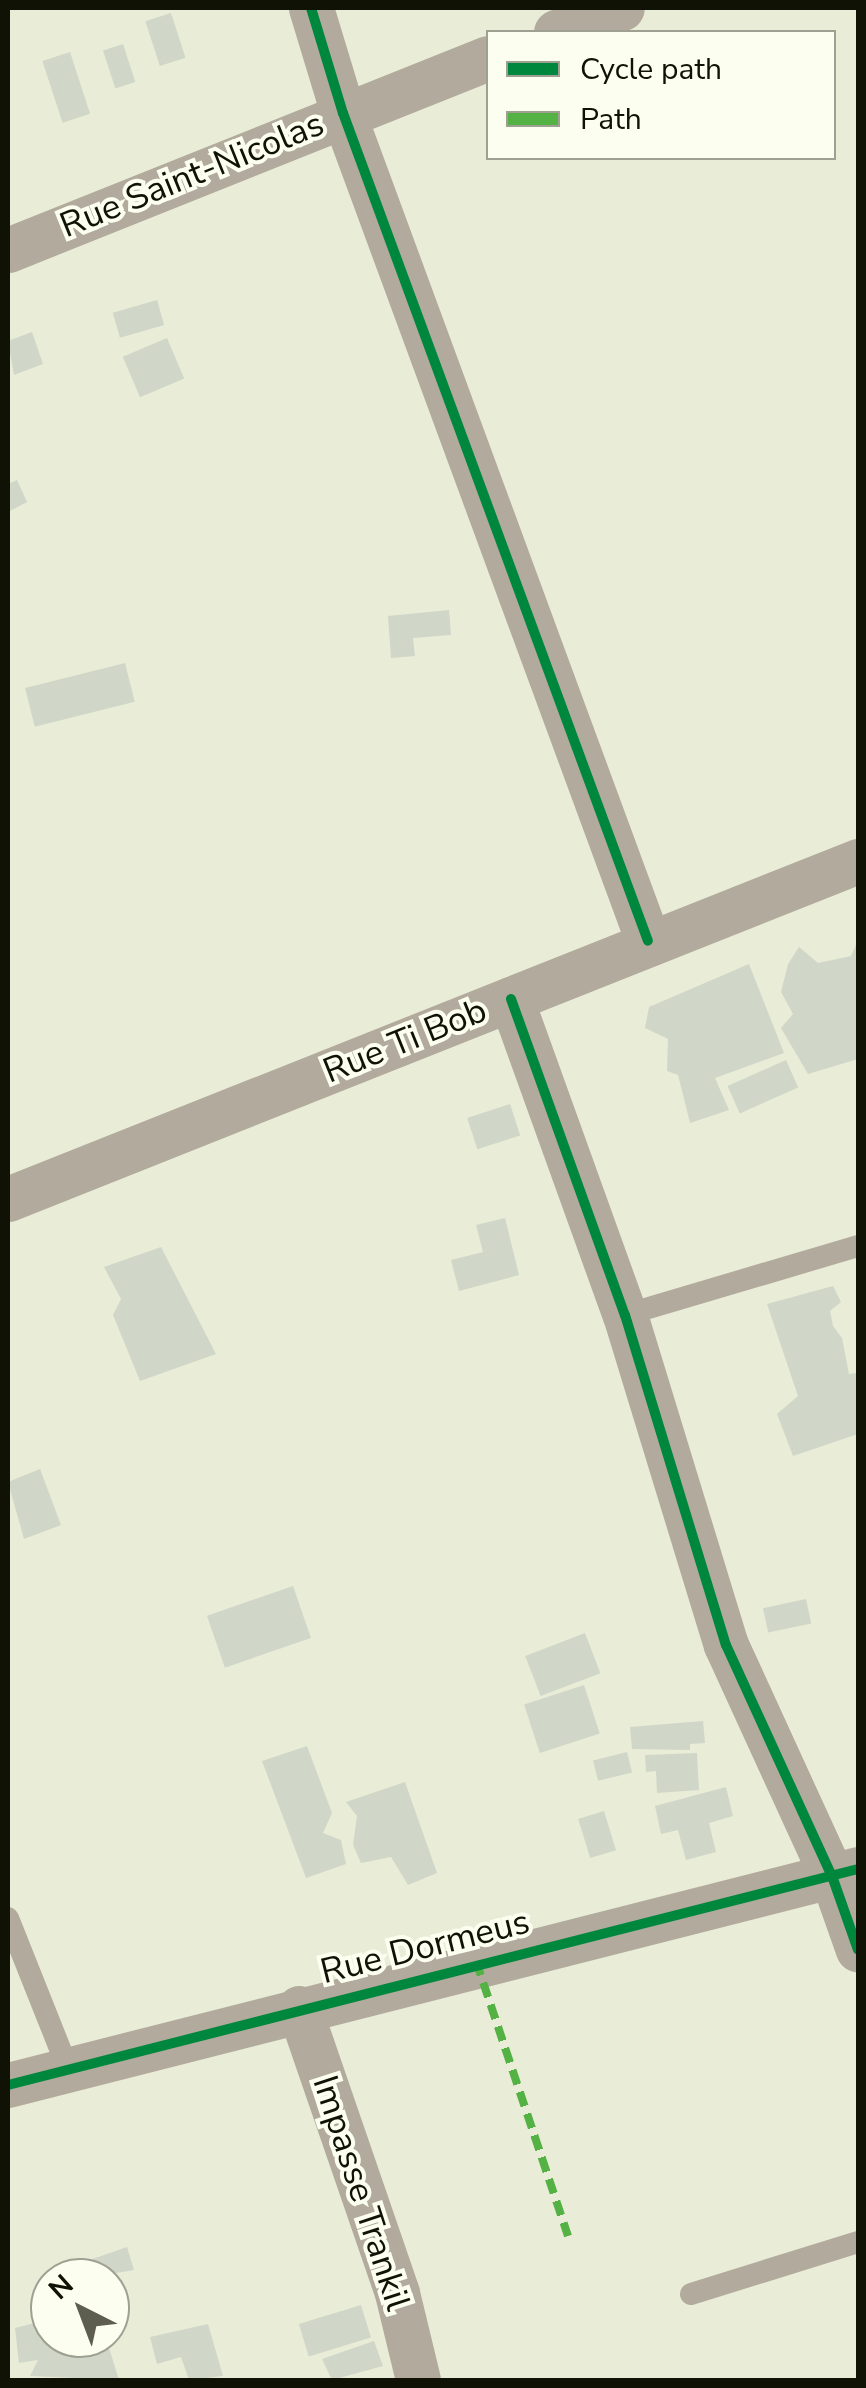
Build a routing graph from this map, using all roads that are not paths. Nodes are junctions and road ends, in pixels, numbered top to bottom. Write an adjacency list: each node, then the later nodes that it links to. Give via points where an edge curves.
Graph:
1 (311, 8): 5 (street)
2 (622, 8): 3 (street)
3 (562, 30)
4 (486, 59): 5 (street, Rue Saint-Nicolas)
5 (343, 113): 6 (street, Rue Saint-Nicolas); 8 (street)
6 (8, 250)
7 (858, 862): 8 (street, Rue Ti Bob)
8 (648, 940): 9 (street, Rue Ti Bob)
9 (511, 999): 10 (street, Rue Ti Bob); 12 (street)
10 (8, 1199)
11 (858, 1246): 12 (lane)
12 (626, 1315): 13 (street, via 726,1645)
13 (845, 1872): 15 (street); 16 (street, Rue Dormeus)
14 (8, 1918): 17 (lane)
15 (858, 1950)
16 (299, 2008): 17 (street, Rue Dormeus); 21 (street, Impasse Trankil, via 397,2293)
17 (68, 2069): 18 (street, Rue Dormeus)
18 (8, 2085)
19 (858, 2242): 20 (lane)
20 (691, 2294)
21 (418, 2380)

